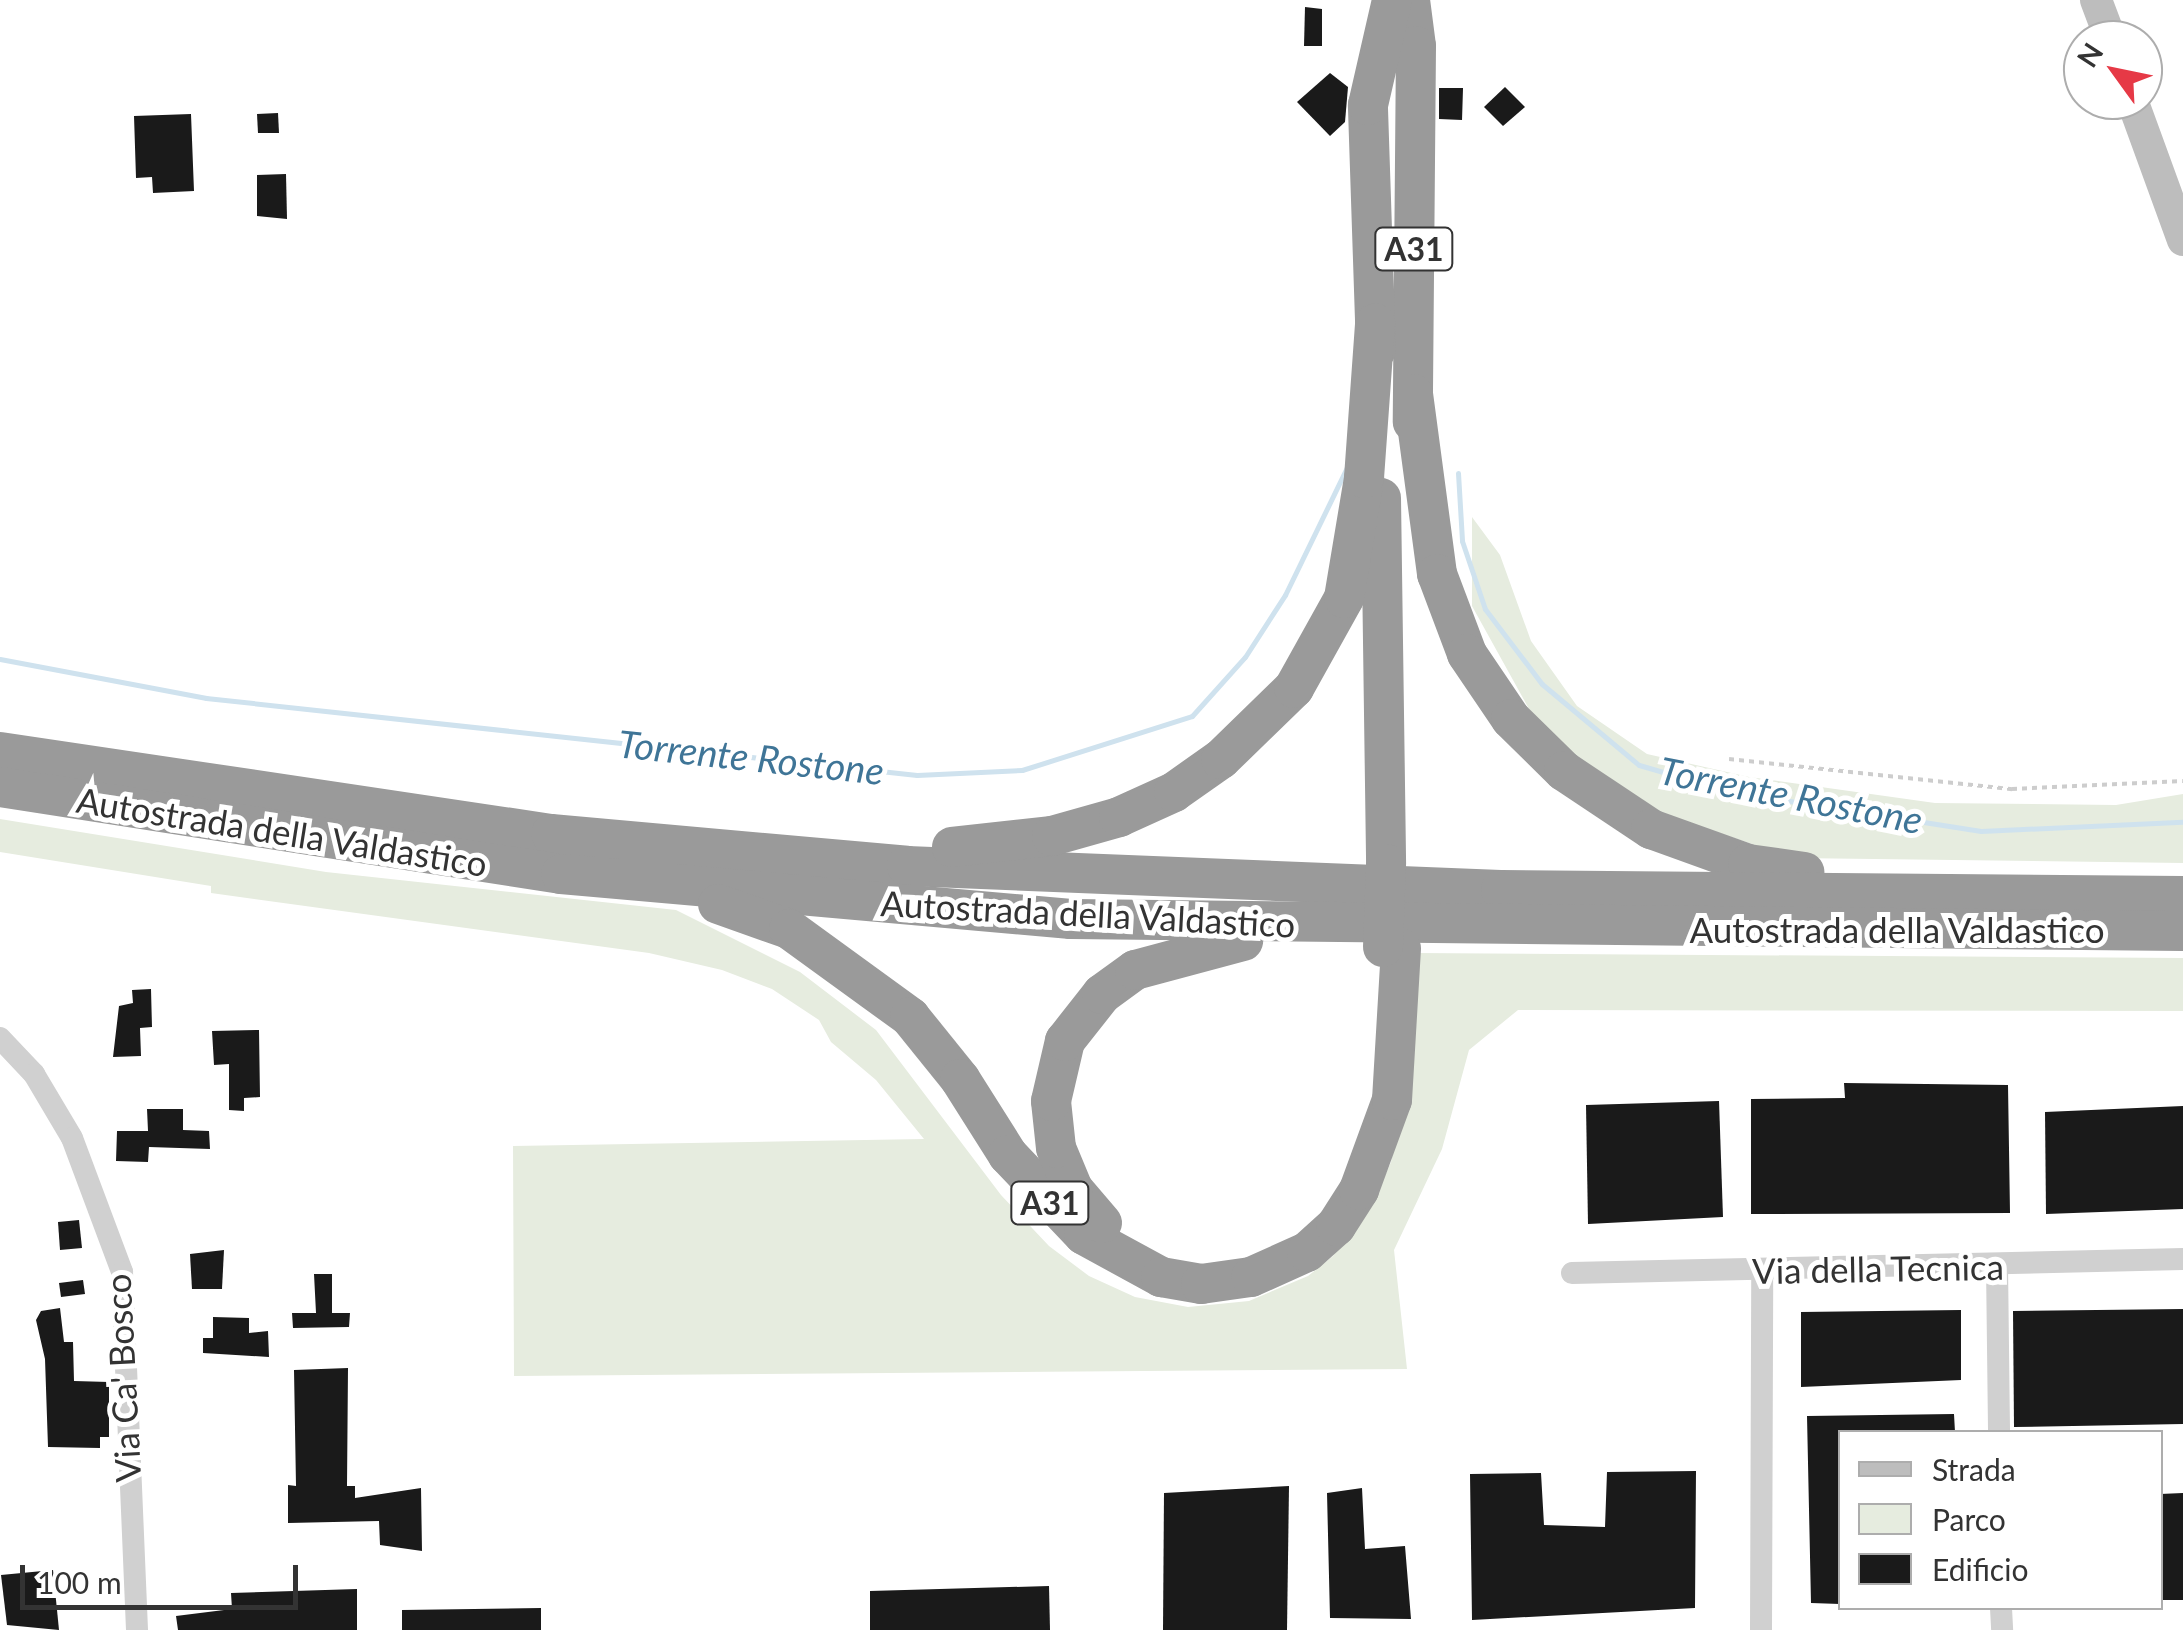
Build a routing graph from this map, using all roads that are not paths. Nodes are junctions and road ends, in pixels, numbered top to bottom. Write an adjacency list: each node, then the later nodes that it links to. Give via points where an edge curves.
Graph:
1 (1392, 0): 5 (highway, A31, via 1368,104)
2 (1410, 0): 6 (highway, A31, via 1416,46)
3 (2139, 120): 4 (main road)
4 (2183, 240)
5 (1375, 323): 9 (highway, A31, via 1364,478 1344,598 1285,698 1221,759 1174,792 1103,822 984,848); 10 (highway, A31)
6 (1413, 394): 10 (highway, A31); 12 (highway, A31, via 1437,574 1468,654 1536,746 1608,804 1716,855 1804,872)
7 (0, 752): 9 (highway, Autostrada della Valdastico)
8 (0, 787): 11 (highway, Autostrada della Valdastico)
9 (551, 834): 13 (highway, Autostrada della Valdastico, via 798,859 1166,880)
10 (1394, 865): 15 (highway, A31, bridge)
11 (561, 874): 15 (highway, Autostrada della Valdastico); 15 (highway, A31, via 734,908 804,938 910,1018 960,1079 1008,1155 1072,1225 1124,1260 1201,1284 1251,1277 1307,1252 1336,1226 1359,1190 1392,1100)
12 (2183, 879)
13 (2183, 896)
14 (2183, 931): 15 (highway, Autostrada della Valdastico)
15 (1382, 940): 15 (highway, A31, via 1380,1059 1369,1128 1351,1174 1307,1229 1242,1262 1191,1266 1136,1247 1086,1207 1056,1148 1051,1101 1065,1041 1102,994 1172,955)
16 (0, 1038): 22 (street, Via Ca' Bosco, via 34,1074 72,1138 122,1272)
17 (2183, 1259): 18 (street, Via della Tecnica)
18 (1997, 1265): 19 (street, Via della Tecnica); 21 (street)
19 (1762, 1270): 20 (street, Via della Tecnica); 23 (street)
20 (1572, 1272)
21 (1999, 1430)
22 (138, 1630)
23 (1761, 1630)

